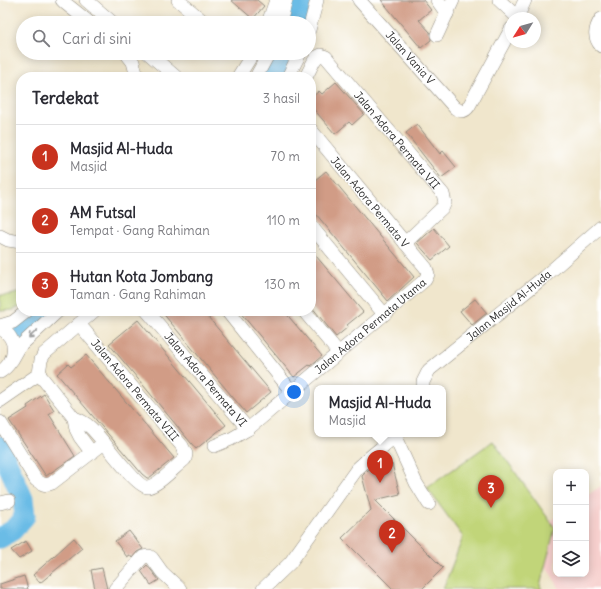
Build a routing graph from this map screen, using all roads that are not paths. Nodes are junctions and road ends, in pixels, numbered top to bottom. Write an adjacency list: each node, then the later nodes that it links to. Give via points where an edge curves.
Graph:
1 (62, 0): 14 (street)
2 (86, 0): 15 (street)
3 (178, 0): 16 (street)
4 (317, 0): 19 (street)
5 (359, 0): 22 (street, Jalan Vania V, via 459,111 469,106)
6 (437, 0): 13 (street)
7 (453, 0): 13 (street)
8 (499, 0): 11 (street)
9 (525, 0): 12 (street)
10 (278, 1): 17 (street); 18 (street)
11 (511, 12)
12 (520, 12)
13 (447, 14): 21 (street)
14 (79, 16)
15 (105, 16)
16 (197, 16)
17 (271, 16)
18 (279, 16)
19 (313, 16)
20 (601, 18): 23 (street, via 595,34)
21 (437, 35)
22 (505, 40)
23 (601, 46)
24 (316, 59): 42 (street, Jalan Adora Permata VII, via 321,55 326,57 445,198 443,207)
25 (131, 60): 31 (street)
26 (154, 60): 32 (street)
27 (245, 60): 33 (street)
28 (264, 60): 34 (street)
29 (296, 60): 35 (street)
30 (315, 60): 36 (street, Jalan Adora Permata VII)
31 (136, 72)
32 (163, 72)
33 (240, 72)
34 (258, 72)
35 (290, 72)
36 (309, 72)
37 (316, 136): 42 (street, Jalan Adora Permata V)
38 (601, 227): 57 (street, Jalan Masjid Al-Huda, via 544,277 429,370)
39 (316, 232): 44 (street)
40 (0, 236): 41 (street)
41 (16, 241)
42 (405, 244): 43 (street, Jalan Adora Permata V, via 426,268)
43 (428, 274): 44 (street, Jalan Adora Permata Utama, via 425,280)
44 (384, 314): 53 (street, Jalan Adora Permata Utama)
45 (21, 316): 52 (street)
46 (53, 316): 54 (street, one-way to 54, via 20,346)
47 (88, 316): 51 (street)
48 (152, 316): 62 (street, Jalan Adora Permata VI)
49 (231, 316): 58 (street)
50 (308, 316): 53 (street)
51 (78, 324): 56 (street, via 44,354); 65 (street, Jalan Adora Permata VIII, via 182,446 186,454 185,459 156,483 143,487)
52 (0, 327): 54 (street, via 12,340)
53 (338, 352): 58 (street, Jalan Adora Permata Utama)
54 (12, 360): 55 (street)
55 (0, 372)
56 (39, 374): 59 (street); 60 (street)
57 (423, 385)
58 (292, 392): 62 (street, Jalan Adora Permata Utama)
59 (0, 401)
60 (74, 418): 65 (street, via 83,421); 67 (street, via 80,438)
61 (0, 422): 67 (street, via 36,480 42,484 52,483)
62 (248, 429): 66 (street, Jalan Adora Permata Utama)
63 (396, 437): 71 (street, via 357,469 290,563)
64 (397, 437): 68 (street, via 416,483)
65 (104, 443): 67 (street)
66 (214, 446)
67 (92, 453)
68 (428, 504)
69 (115, 589): 70 (street, via 143,556 146,556 152,558)
70 (180, 589)
71 (263, 589)

